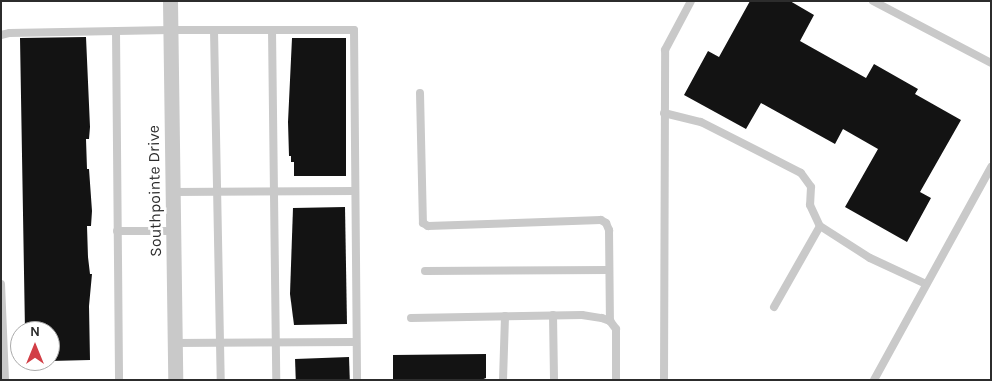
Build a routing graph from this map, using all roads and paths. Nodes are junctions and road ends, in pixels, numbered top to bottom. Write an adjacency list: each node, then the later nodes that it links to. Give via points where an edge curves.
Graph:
1 (170, 1): 4 (street, Southpointe Drive)
2 (691, 1): 11 (lane, via 665,50)
3 (874, 1): 9 (lane)
4 (170, 30): 5 (lane); 7 (lane); 14 (street, Southpointe Drive)
5 (214, 30): 6 (lane); 16 (lane)
6 (272, 30): 13 (lane, via 354,30); 15 (lane)
7 (116, 31): 8 (lane); 18 (lane)
8 (1, 35)
9 (991, 63)
10 (420, 93): 20 (lane, via 423,223 428,226 601,220 609,230)
11 (664, 113): 17 (lane, via 701,122 801,173 811,187 810,205); 43 (lane)
12 (991, 167): 23 (lane)
13 (355, 191): 15 (lane); 31 (lane)
14 (173, 192): 16 (lane); 19 (street, Southpointe Drive)
15 (275, 192): 16 (lane); 33 (lane)
16 (218, 193): 30 (lane)
17 (820, 226): 23 (lane, via 870,258); 24 (lane)
18 (118, 231): 19 (lane); 35 (lane)
19 (173, 231): 32 (street, Southpointe Drive)
20 (609, 270): 21 (lane); 28 (lane)
21 (425, 271)
22 (1, 284): 29 (lane)
23 (926, 284): 44 (lane)
24 (774, 308)
25 (553, 315): 26 (lane); 28 (lane, via 582,315); 41 (lane)
26 (505, 316): 27 (lane); 40 (lane)
27 (411, 318)
28 (610, 321): 42 (lane, via 617,337)
29 (2, 339): 34 (lane)
30 (220, 342): 32 (lane); 33 (lane); 37 (lane)
31 (356, 342): 33 (lane); 39 (lane)
32 (174, 343): 36 (street, Southpointe Drive)
33 (275, 343): 38 (lane)
34 (5, 380)
35 (119, 380)
36 (175, 380)
37 (221, 380)
38 (276, 380)
39 (357, 380)
40 (503, 380)
41 (554, 380)
42 (616, 380)
43 (664, 380)
44 (874, 380)

